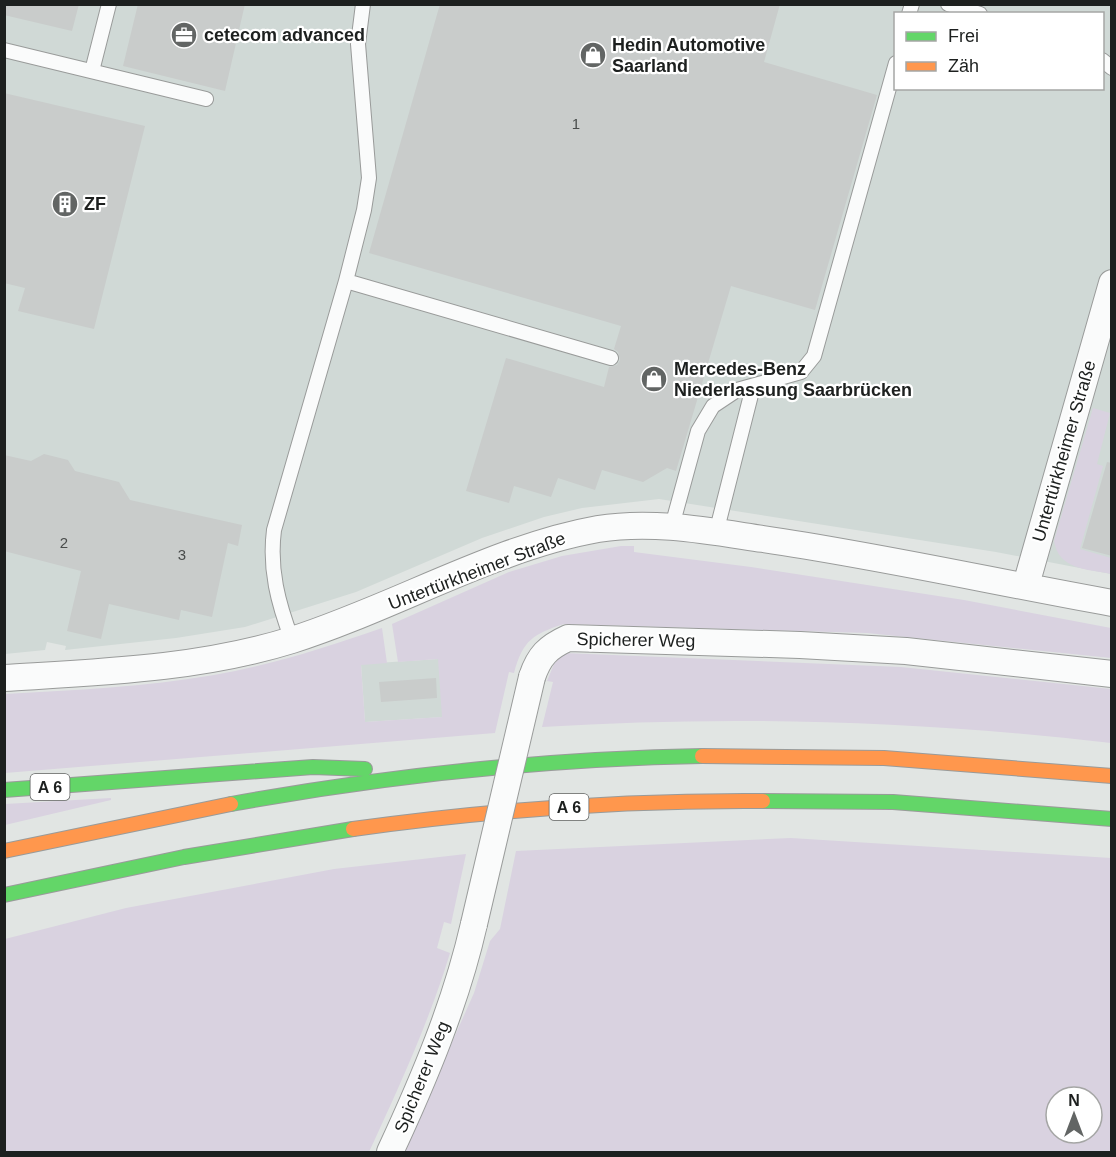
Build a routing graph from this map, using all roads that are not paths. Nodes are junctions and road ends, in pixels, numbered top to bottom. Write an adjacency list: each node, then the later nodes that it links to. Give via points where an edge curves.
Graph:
1 (109, 4): 7 (lane)
2 (363, 4): 9 (lane, via 358,44 369,178)
3 (948, 4): 4 (lane)
4 (974, 12)
5 (4, 50): 7 (lane)
6 (894, 70): 12 (lane, via 814,356 801,372)
7 (92, 71): 8 (lane)
8 (206, 99)
9 (346, 281): 11 (lane); 17 (lane, via 274,530 275,588)
10 (1112, 283): 15 (street, Untertürkheimer Straße)
11 (611, 358)
12 (753, 387): 13 (lane, via 727,396 704,418); 14 (lane)
13 (672, 526): 14 (street, Untertürkheimer Straße); 17 (street, Untertürkheimer Straße, via 601,529 541,544)
14 (716, 532): 15 (street, Untertürkheimer Straße)
15 (1026, 585): 16 (street, Untertürkheimer Straße)
16 (1112, 603)
17 (292, 640): 19 (street, Untertürkheimer Straße, via 214,660)
18 (1112, 674): 26 (street, Spicherer Weg, bridge, via 906,651 800,645 568,638 550,646 538,659 532,677 465,965)
19 (4, 678)
20 (451, 772): 21 (highway, A 6, via 748,755 904,760); 22 (highway, A 6, via 313,767); 24 (highway, A 6, via 173,814)
21 (1112, 776)
22 (4, 790)
23 (1112, 819): 25 (highway, A 6, via 893,802 753,801 551,808 452,816 312,835 173,859)
24 (4, 851)
25 (4, 895)
26 (390, 1152)

